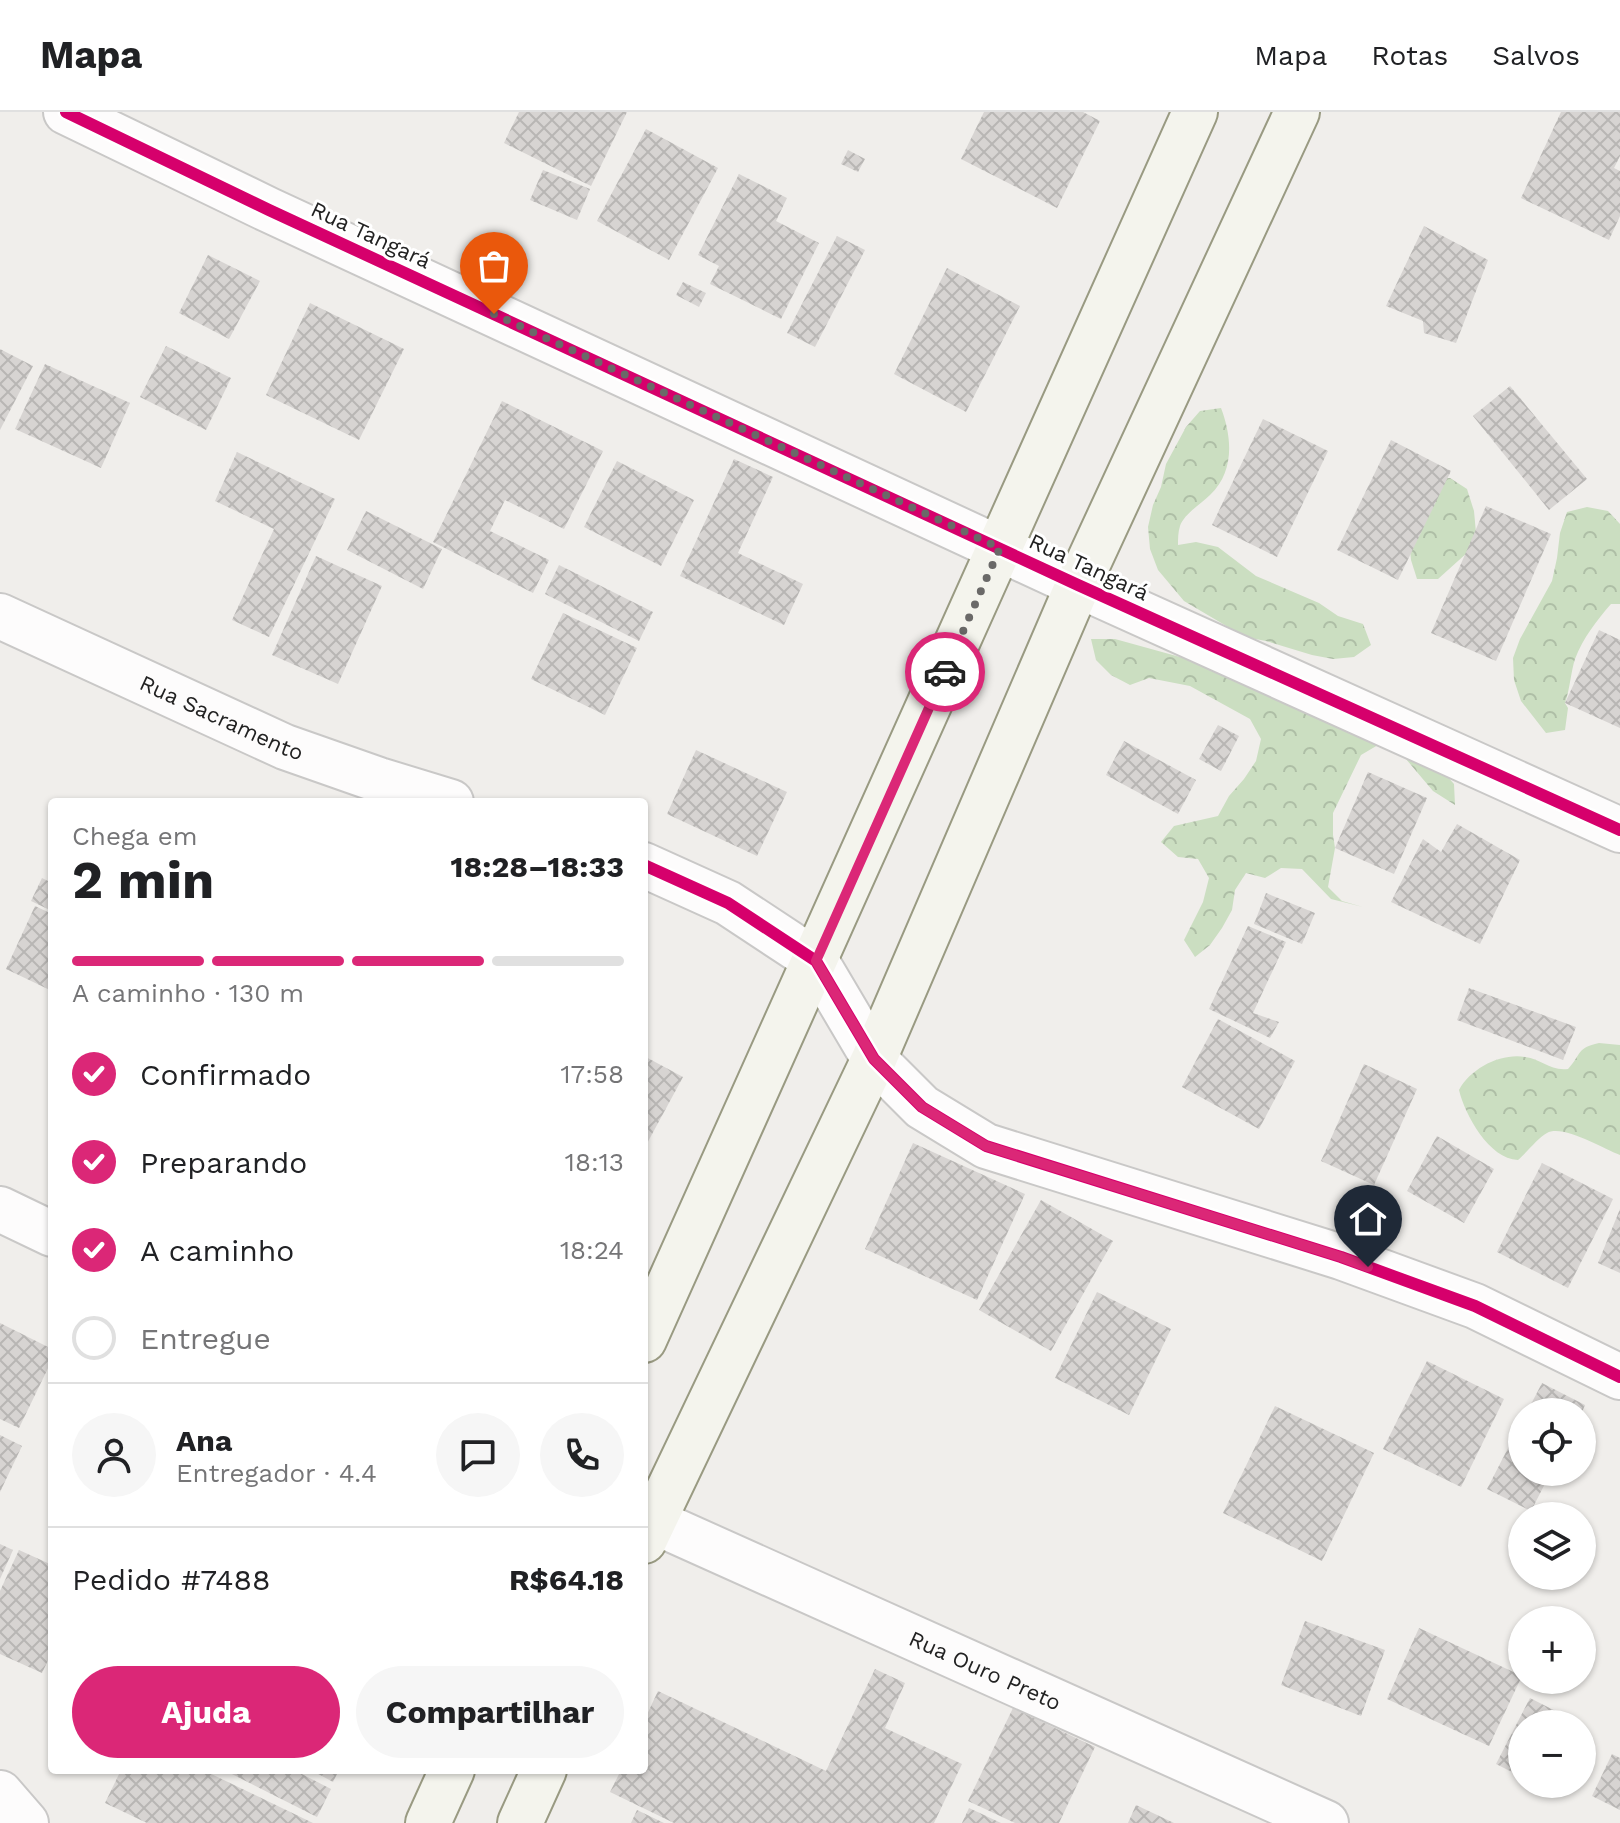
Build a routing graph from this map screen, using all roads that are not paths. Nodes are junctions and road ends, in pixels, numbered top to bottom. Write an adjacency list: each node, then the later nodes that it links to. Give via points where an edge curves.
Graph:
1 (66, 112): 4 (street, Rua Tangará)
2 (1195, 112): 4 (main road)
3 (1297, 112): 5 (main road)
4 (1000, 548): 5 (street, Rua Tangará); 10 (main road)
5 (1078, 585): 8 (street, Rua Tangará); 11 (main road)
6 (0, 616): 7 (street, Rua Sacramento, via 285,747)
7 (438, 798)
8 (1620, 830)
9 (648, 867): 10 (street, via 728,903)
10 (816, 961): 11 (street); 14 (main road)
11 (874, 1059): 15 (street, via 922,1107 986,1146 1341,1257 1475,1306); 16 (main road)
12 (0, 1209): 13 (street)
13 (48, 1232)
14 (648, 1331)
15 (1620, 1377)
16 (648, 1525)
17 (648, 1527): 24 (street, Rua Ouro Preto)
18 (450, 1774): 22 (main road)
19 (542, 1774): 23 (main road)
20 (0, 1793): 21 (street)
21 (26, 1823)
22 (428, 1823)
23 (520, 1823)
24 (1326, 1823)

